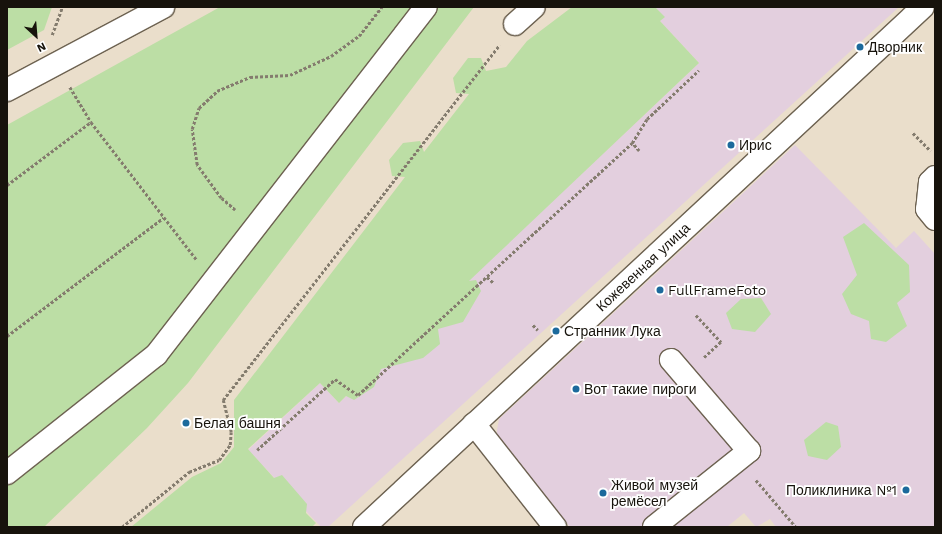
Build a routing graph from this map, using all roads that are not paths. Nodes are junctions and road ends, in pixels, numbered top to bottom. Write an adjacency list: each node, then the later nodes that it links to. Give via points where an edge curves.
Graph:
1 (163, 7): 6 (street)
2 (426, 7): 11 (street, via 156,355)
3 (534, 7): 5 (street)
4 (922, 7): 10 (street, Кожевенная улица)
5 (515, 24)
6 (7, 90)
7 (935, 177): 8 (street, via 930,182 927,209)
8 (935, 219)
9 (671, 360): 14 (street, via 749,451)
10 (474, 424): 12 (street, Кожевенная улица); 13 (street)
11 (7, 473)
12 (364, 527)
13 (555, 527)
14 (654, 527)

